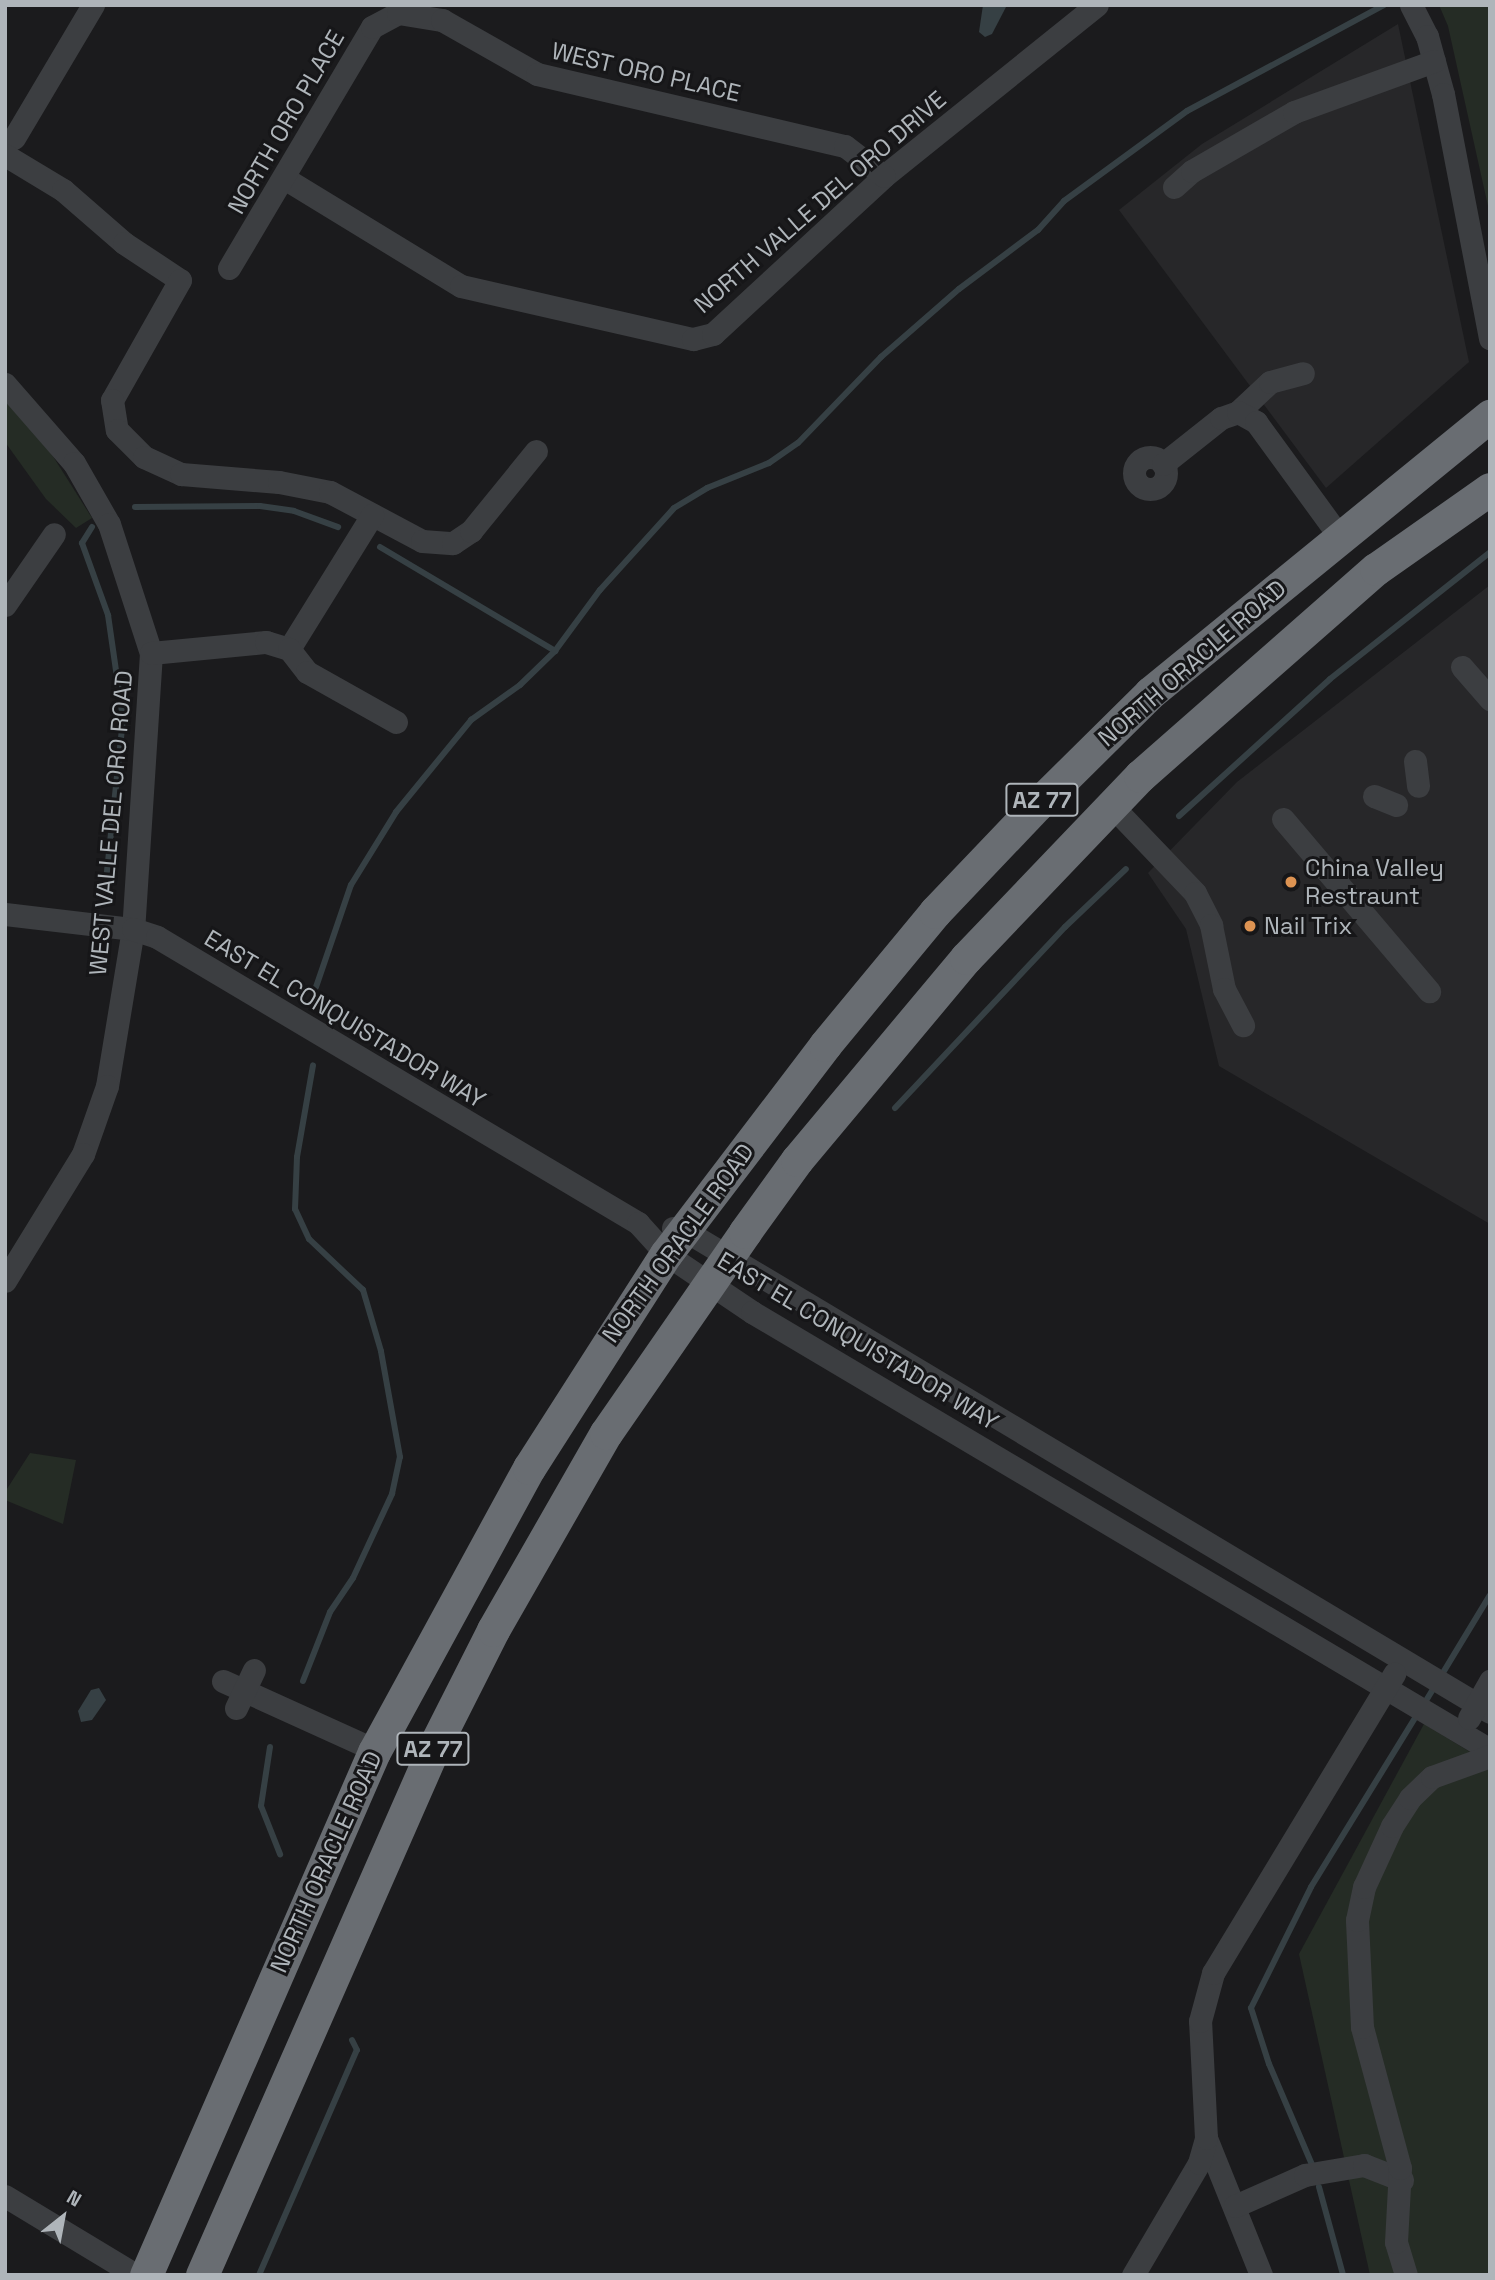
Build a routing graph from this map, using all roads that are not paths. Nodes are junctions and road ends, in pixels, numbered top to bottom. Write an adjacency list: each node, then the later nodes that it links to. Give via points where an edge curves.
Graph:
1 (93, 5): 6 (street)
2 (1097, 5): 7 (street, NORTH VALLE DEL ORO DRIVE)
3 (1411, 5): 5 (street)
4 (398, 13): 7 (street, WEST ORO PLACE, via 442,20 537,74 845,146); 8 (street, NORTH ORO PLACE, via 372,27)
5 (1434, 61): 9 (street, via 1294,112 1192,171); 11 (street)
6 (9, 147): 19 (street, via 124,243 180,280 112,400 117,430 145,457 181,474 279,482 330,492)
7 (884, 176): 8 (street, NORTH VALLE DEL ORO DRIVE, via 713,334 693,339 461,286)
8 (284, 178): 10 (street, NORTH ORO PLACE)
9 (1174, 187)
10 (229, 268)
11 (1490, 339)
12 (1303, 373): 14 (street, via 1270,382)
13 (5, 384): 24 (street, WEST VALLE DEL ORO ROAD, via 74,463 109,524)
14 (1238, 412): 17 (street, via 1221,418); 21 (street, via 1255,422)
15 (1490, 416): 21 (highway, NORTH ORACLE ROAD / AZ 77)
16 (536, 451): 19 (street, via 471,531 453,543 422,541)
17 (1163, 464)
18 (1486, 486): 32 (highway, NORTH ORACLE ROAD / AZ 77, via 1376,569)
19 (372, 515): 23 (street)
20 (54, 534): 22 (street)
21 (1339, 536): 38 (highway, NORTH ORACLE ROAD / AZ 77, via 1150,693 1038,804 927,923 825,1045)
22 (5, 605)
23 (289, 649): 24 (street, via 266,642); 27 (street, via 307,672)
24 (151, 653): 35 (street, WEST VALLE DEL ORO ROAD)
25 (1462, 667): 26 (street)
26 (1490, 699)
27 (396, 722)
28 (1415, 761): 29 (street)
29 (1418, 786)
30 (1374, 796): 31 (street)
31 (1396, 805)
32 (1112, 806): 37 (street, via 1195,893 1211,925 1224,989); 39 (highway, NORTH ORACLE ROAD / AZ 77, via 966,958 797,1160)
33 (1283, 819): 36 (street)
34 (5, 914): 35 (street, EAST EL CONQUISTADOR WAY)
35 (133, 929): 38 (street, EAST EL CONQUISTADOR WAY, via 158,937); 40 (street, WEST VALLE DEL ORO ROAD, via 107,1086 83,1154)
36 (1429, 991)
37 (1243, 1025)
38 (675, 1242): 39 (street, EAST EL CONQUISTADOR WAY); 41 (street, EAST EL CONQUISTADOR WAY); 50 (highway, NORTH ORACLE ROAD / AZ 77, via 529,1468)
39 (729, 1257): 41 (highway, NORTH ORACLE ROAD / AZ 77); 42 (street, EAST EL CONQUISTADOR WAY)
40 (5, 1281)
41 (710, 1284): 43 (street, EAST EL CONQUISTADOR WAY); 59 (highway, NORTH ORACLE ROAD / AZ 77, via 606,1433 482,1653 435,1745)
42 (964, 1396): 43 (street); 44 (street, EAST EL CONQUISTADOR WAY)
43 (949, 1426): 47 (street, EAST EL CONQUISTADOR WAY)
44 (1403, 1660): 47 (street); 48 (street, EAST EL CONQUISTADOR WAY)
45 (223, 1681): 50 (street)
46 (1490, 1681): 48 (street)
47 (1386, 1687): 49 (street, EAST EL CONQUISTADOR WAY); 53 (street, via 1213,1973 1200,2021)
48 (1483, 1708): 49 (street)
49 (1460, 1732): 51 (street)
50 (375, 1750): 58 (highway, NORTH ORACLE ROAD / AZ 77)
51 (1490, 1750)
52 (1490, 1756): 54 (street, via 1432,1777 1410,1798 1364,1886 1357,1920 1362,2027)
53 (1206, 2138): 56 (street); 60 (street, via 1199,2163)
54 (1402, 2180): 56 (street, via 1364,2165 1305,2175); 62 (street, via 1396,2242)
55 (5, 2196): 57 (street)
56 (1235, 2206): 61 (street)
57 (136, 2275)
58 (146, 2275)
59 (202, 2275)
60 (1133, 2275)
61 (1261, 2275)
62 (1406, 2275)

